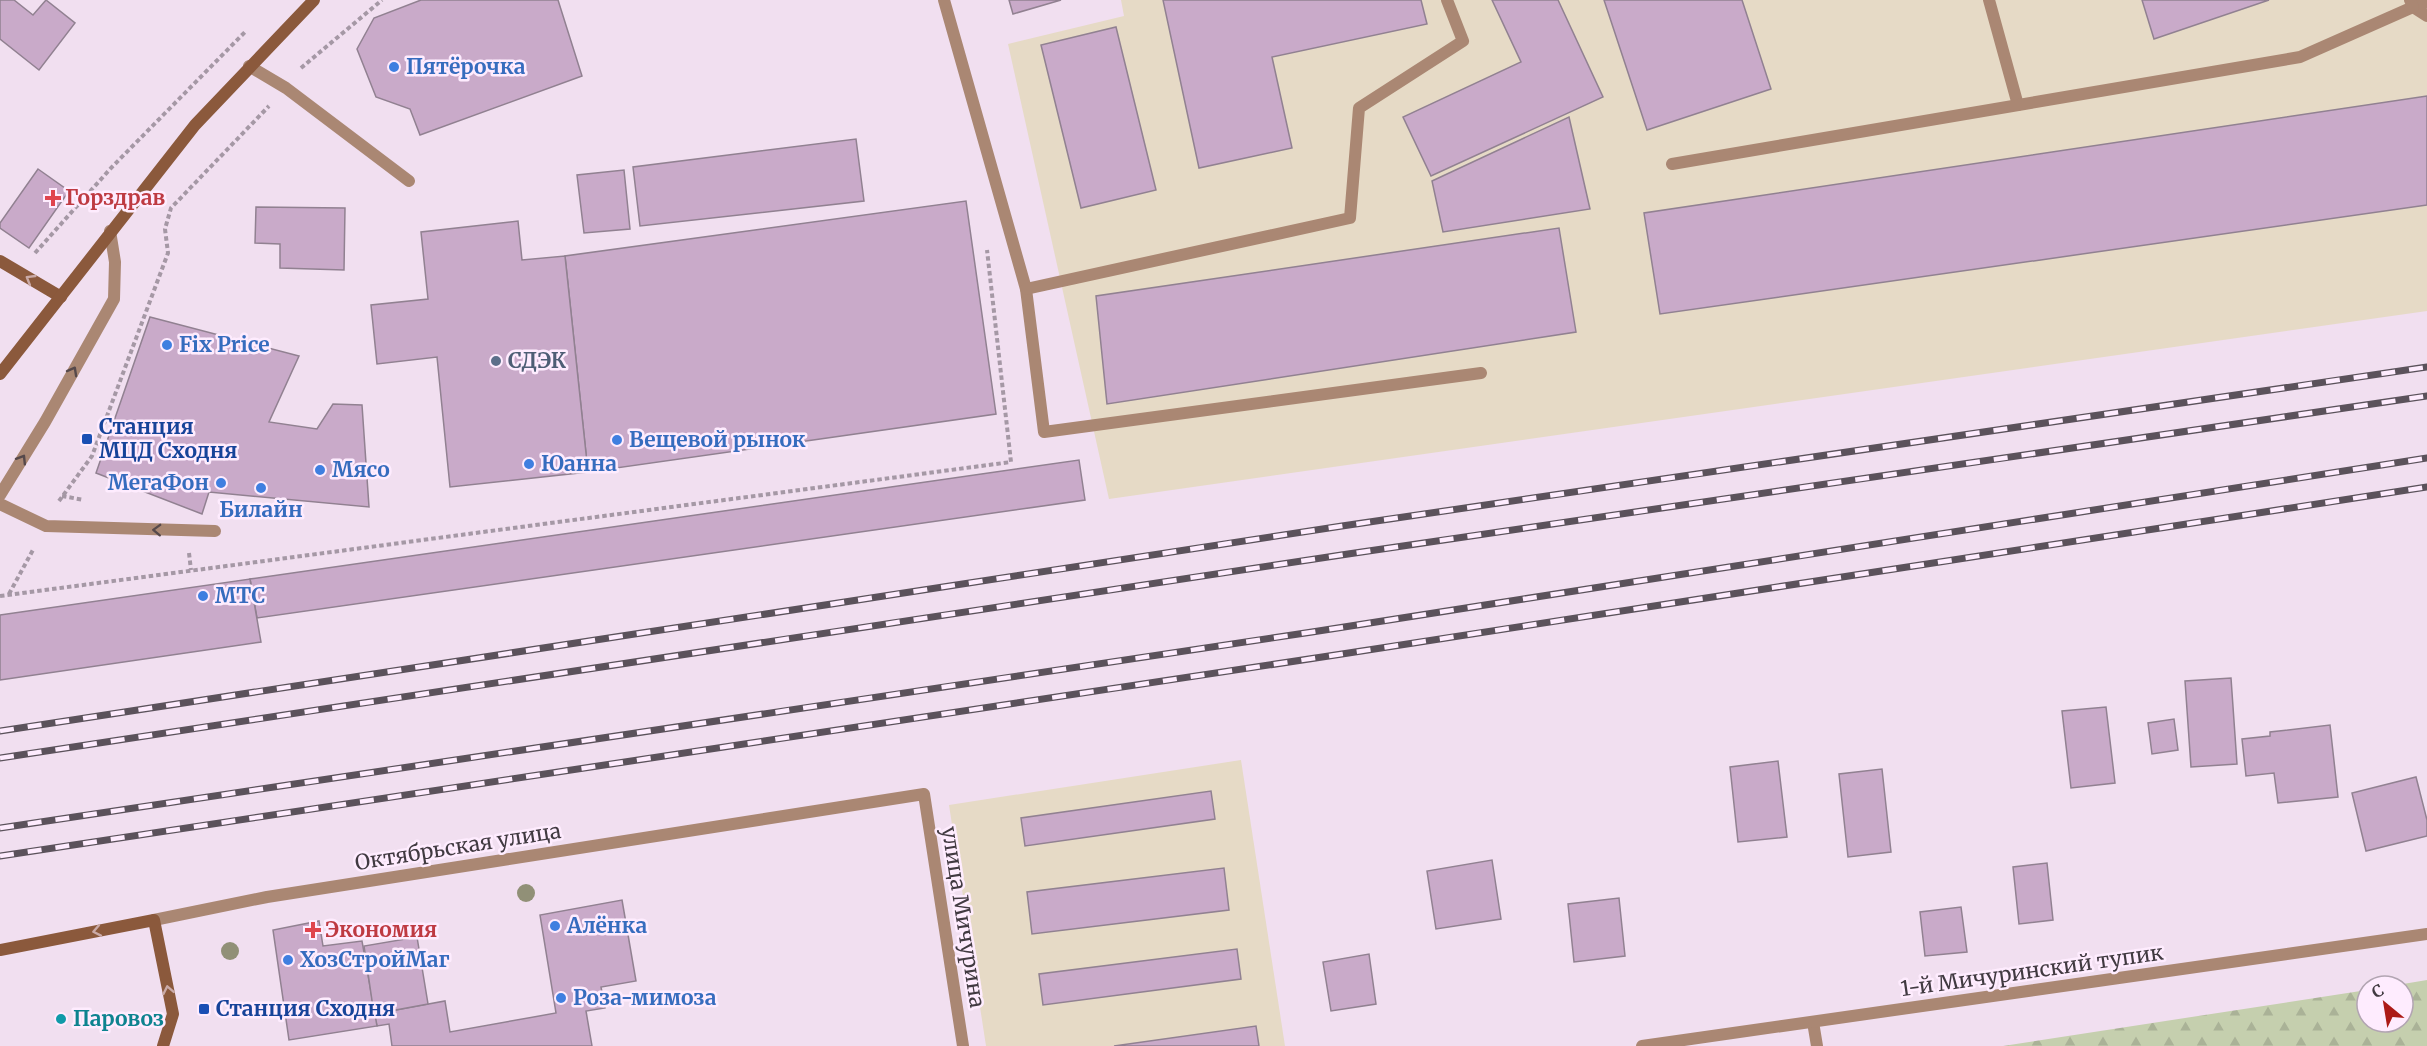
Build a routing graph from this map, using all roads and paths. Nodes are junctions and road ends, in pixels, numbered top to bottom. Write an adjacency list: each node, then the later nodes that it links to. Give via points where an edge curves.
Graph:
1 (314, 0): 10 (street)
2 (382, 0): 11 (path, via 299,70)
3 (944, 0): 19 (street)
4 (1447, 0): 19 (street, via 1463,41 1359,108 1350,218)
5 (1989, 0): 12 (street)
6 (2427, 2): 7 (street)
7 (2412, 4): 8 (street); 12 (street, via 2300,57)
8 (2427, 16)
9 (252, 25): 17 (path, via 111,168)
10 (249, 66): 11 (street); 15 (street, via 195,125)
11 (286, 88): 14 (street); 25 (path, via 171,208 165,229 168,253 92,456 62,496)
12 (2018, 105): 13 (street)
13 (1672, 164)
14 (409, 181)
15 (110, 231): 20 (street); 23 (street, one-way to 15, via 114,299 115,262)
16 (986, 242): 27 (path, via 1011,462)
17 (35, 254)
18 (0, 261): 20 (street, one-way to 18)
19 (1026, 289): 21 (street, via 1044,432)
20 (61, 297): 22 (street)
21 (1481, 373)
22 (0, 374)
23 (0, 495)
24 (0, 504): 25 (street)
25 (46, 526): 26 (street, one-way to 25); 27 (path)
26 (215, 531)
27 (9, 594): 28 (path)
28 (0, 596)
29 (924, 794): 30 (street, Октябрьская улица, via 279,896); 35 (street, улица Мичурина)
30 (154, 920): 32 (street, Октябрьская улица, one-way to 32); 34 (street, one-way to 30, via 173,1014)
31 (2427, 934): 33 (street, 1-й Мичуринский тупик)
32 (0, 950)
33 (1813, 1022): 36 (street, 1-й Мичуринский тупик); 37 (street)
34 (163, 1046)
35 (963, 1046)
36 (1642, 1046)
37 (1817, 1046)

